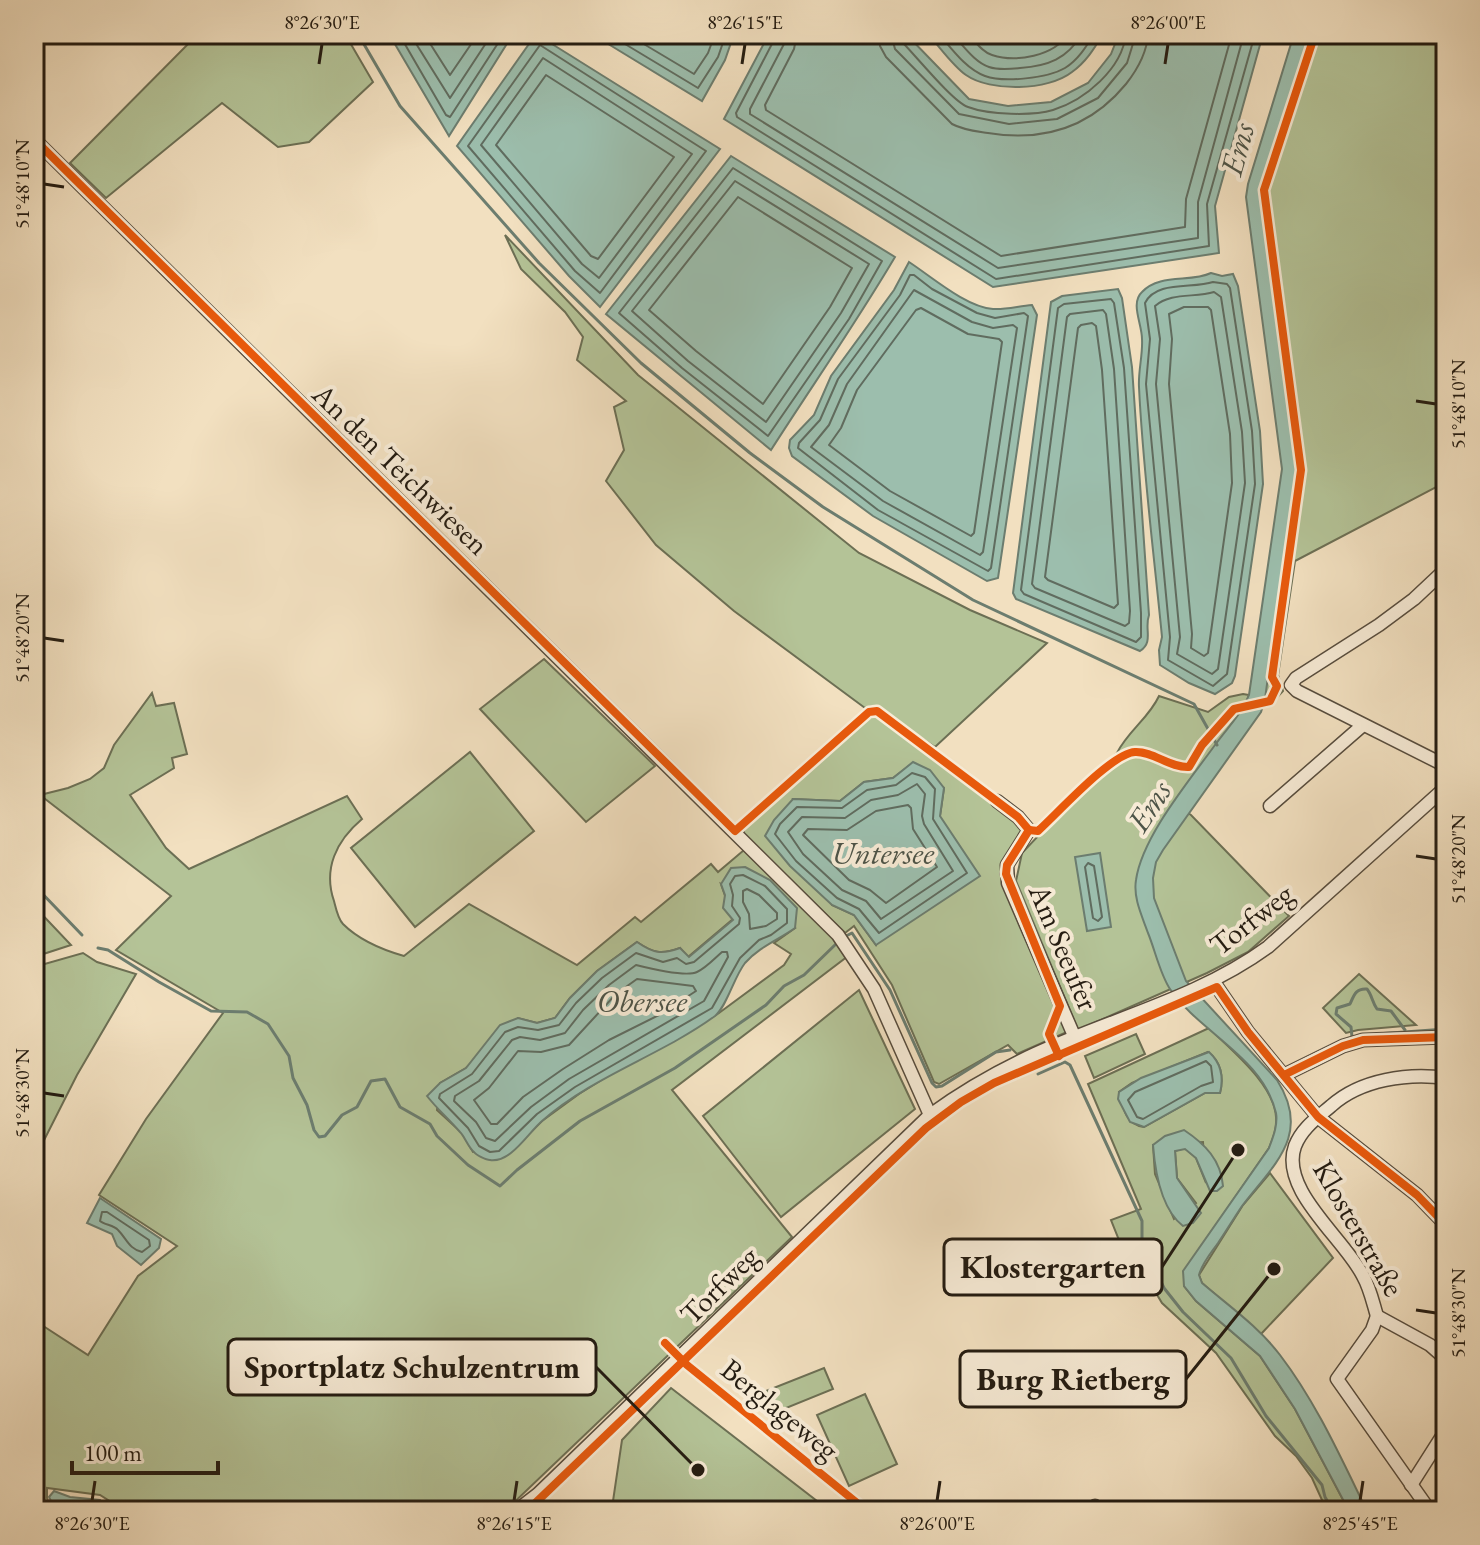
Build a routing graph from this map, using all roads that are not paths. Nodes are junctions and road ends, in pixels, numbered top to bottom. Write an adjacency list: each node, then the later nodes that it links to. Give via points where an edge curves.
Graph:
1 (34, 139): 13 (street, An den Teichwiesen, via 838,935 874,989)
2 (1446, 569): 3 (street, via 1414,599 1291,685)
3 (1363, 725): 4 (street); 7 (street)
4 (1446, 766)
5 (1446, 787): 8 (street, Torfweg, via 1268,947)
6 (997, 801): 10 (street, Am Seeufer, via 1029,830 1007,865 1008,883)
7 (1270, 806)
8 (1210, 985): 10 (street, Torfweg); 11 (street, Klosterstraße)
9 (1446, 1037): 11 (street, via 1363,1040)
10 (1075, 1038): 13 (street, Torfweg, via 991,1075)
11 (1284, 1075): 14 (street, Klosterstraße)
12 (1446, 1078): 14 (street, via 1425,1075 1361,1087)
13 (930, 1115): 20 (street, Torfweg)
14 (1318, 1117): 15 (street, via 1417,1195); 16 (street, Klosterstraße, via 1294,1147 1291,1167 1303,1194 1363,1275)
15 (1446, 1225)
16 (1377, 1316): 17 (street, Klosterstraße); 19 (street, via 1337,1379)
17 (1446, 1359)
18 (1446, 1430): 19 (street)
19 (1411, 1485): 23 (street)
20 (516, 1511)
21 (1232, 1511): 22 (street)
22 (1239, 1511)
23 (1430, 1511)

